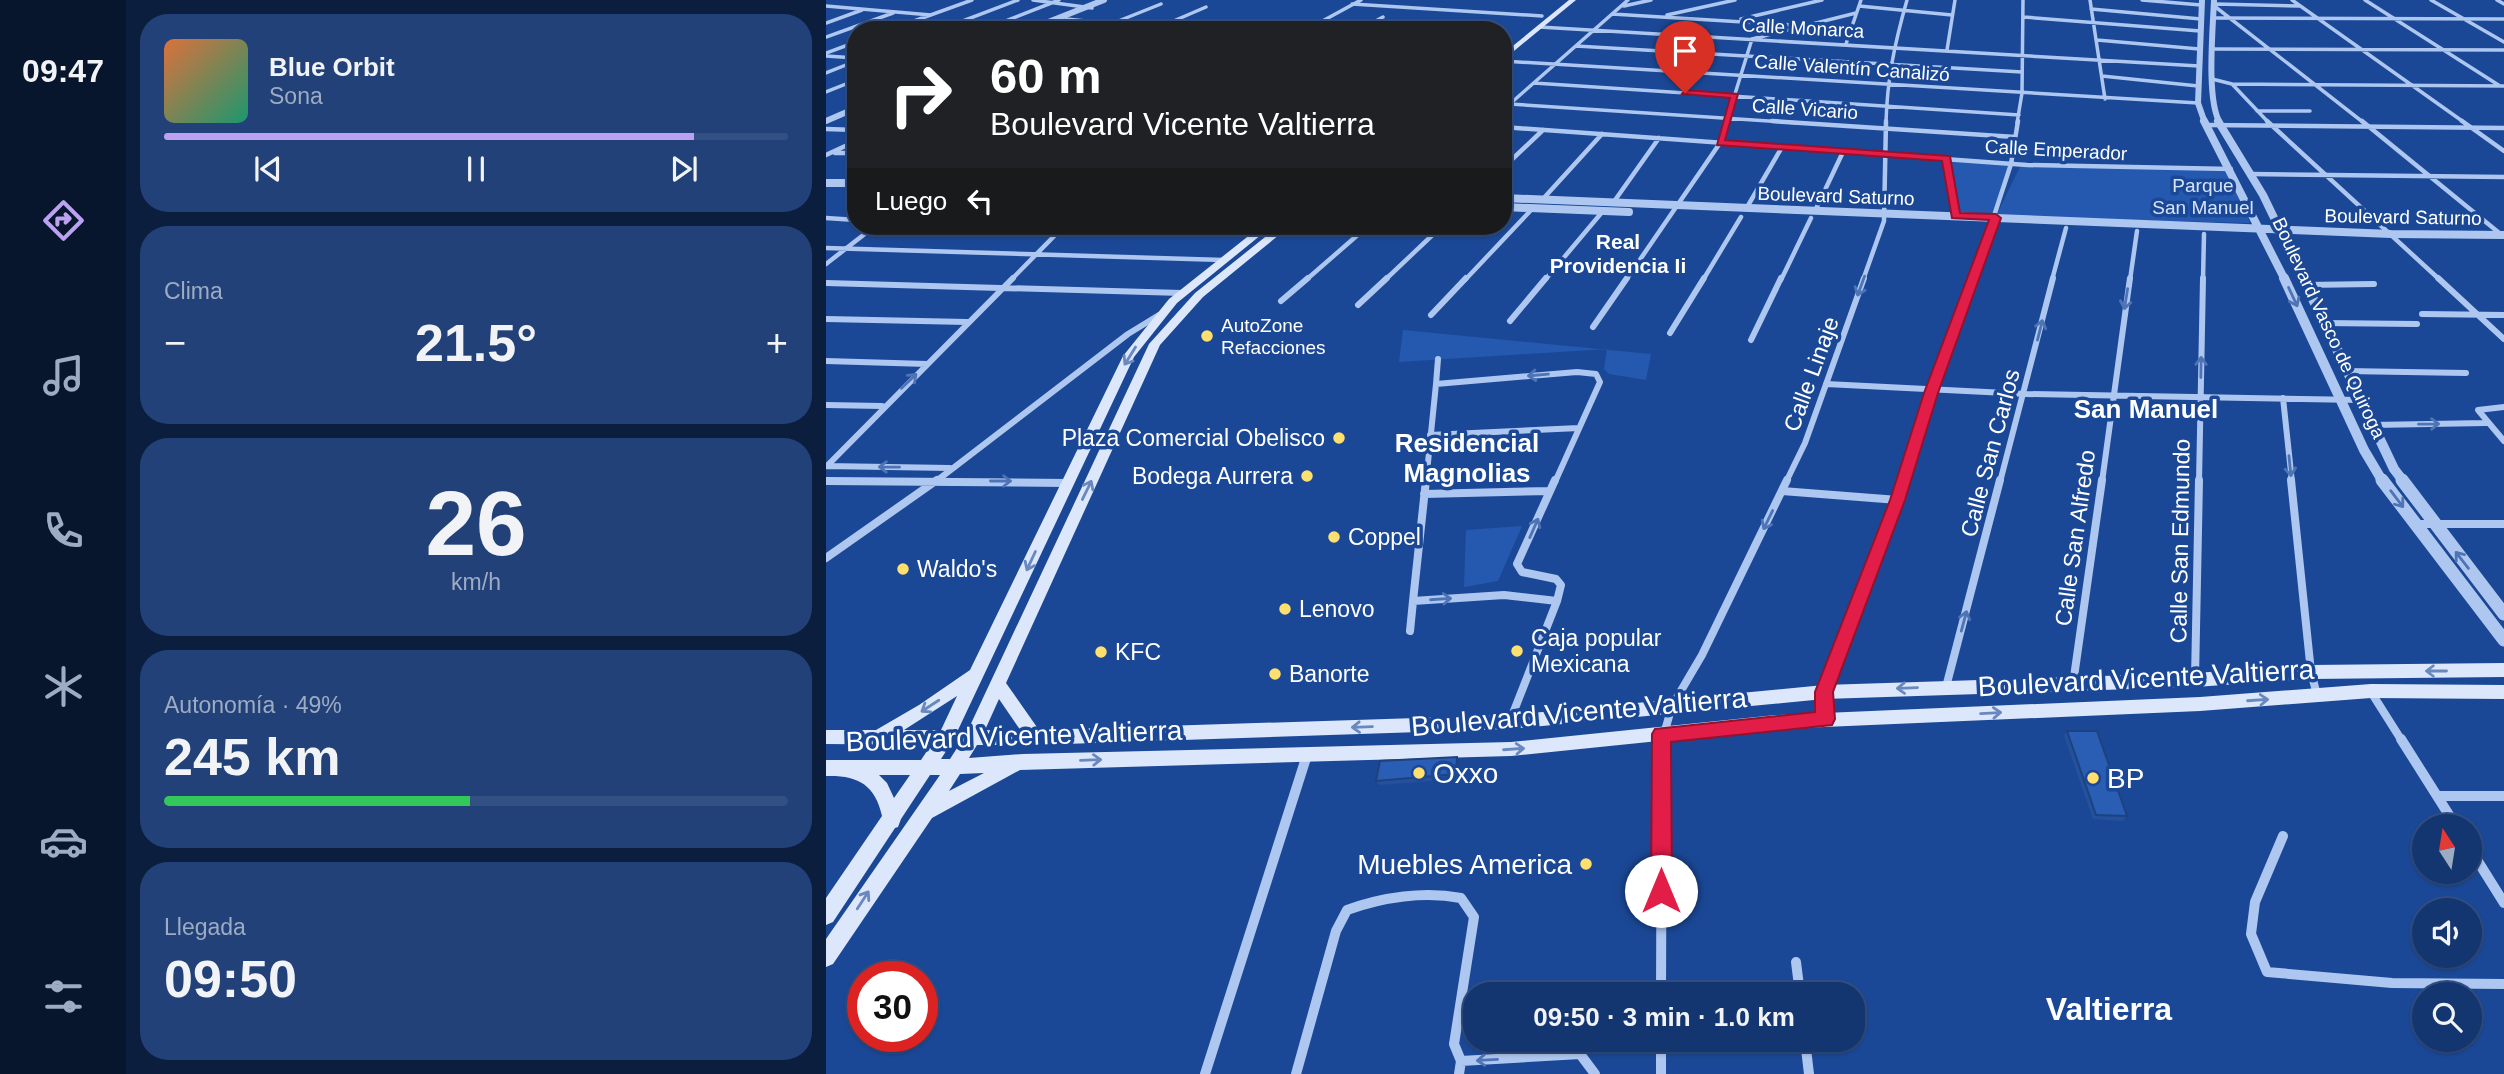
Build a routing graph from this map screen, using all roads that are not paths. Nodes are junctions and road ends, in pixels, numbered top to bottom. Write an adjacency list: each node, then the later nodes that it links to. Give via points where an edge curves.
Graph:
1 (846, 0): 34 (street)
2 (972, 0): 48 (street)
3 (1018, 0): 64 (street)
4 (1033, 0): 27 (street)
5 (1059, 0): 27 (street)
6 (1104, 0): 39 (street)
7 (1113, 0): 41 (street)
8 (1361, 0): 31 (street)
9 (1563, 0): 50 (main road)
10 (1573, 0): 77 (main road)
11 (1628, 0): 35 (street)
12 (1651, 0): 35 (street)
13 (1732, 0): 52 (street)
14 (1791, 0): 33 (street)
15 (1822, 0): 33 (street)
16 (1861, 0): 36 (street)
17 (1907, 0): 44 (street, Calle Linaje)
18 (1955, 0): 49 (street)
19 (2023, 0): 53 (street)
20 (2090, 0): 43 (street)
21 (2142, 0): 26 (street)
22 (2292, 0): 37 (street)
23 (2365, 0): 59 (street)
24 (2431, 0): 60 (street)
25 (2497, 0): 32 (street)
26 (2202, 2): 58 (street, Boulevard Vasco de Quiroga)
27 (1052, 3): 39 (street); 65 (street)
28 (2214, 3): 29 (street); 54 (street, Boulevard Vasco de Quiroga); 55 (street)
29 (2233, 3): 37 (street)
30 (1160, 4): 69 (street)
31 (1352, 4): 50 (street); 71 (street)
32 (2504, 4)
33 (1801, 5): 73 (street)
34 (832, 6): 38 (street); 42 (street)
35 (1621, 6): 47 (street)
36 (1859, 6): 44 (street); 46 (street)
37 (2300, 6): 56 (street)
38 (826, 7)
39 (1084, 7): 41 (street); 66 (street)
40 (1206, 7): 70 (street)
41 (1092, 8): 57 (street)
42 (864, 9): 45 (street); 75 (street)
43 (2091, 9): 58 (street); 74 (street)
44 (1904, 10): 49 (street); 89 (street, Calle Linaje)
45 (897, 12): 48 (street); 62 (street)
46 (1856, 13): 76 (street); 86 (street)
47 (1612, 14): 52 (street); 79 (street)
48 (931, 15): 63 (street)
49 (1952, 15): 93 (street)
50 (1542, 16): 83 (main road)
51 (1383, 17): 72 (street)
52 (1657, 17): 73 (street)
53 (2024, 17): 74 (street); 99 (street)
54 (2213, 18): 55 (street); 91 (street, Boulevard Vasco de Quiroga)
55 (2233, 18): 56 (street); 92 (street)
56 (2317, 18): 59 (street); 94 (street)
57 (1066, 19): 67 (street); 68 (street)
58 (2201, 19): 80 (street, Boulevard Vasco de Quiroga)
59 (2394, 19): 60 (street); 95 (street)
60 (2464, 19): 61 (street); 85 (street)
61 (2504, 19)
62 (871, 21)
63 (914, 21)
64 (963, 21)
65 (1006, 21)
66 (1050, 21)
67 (1061, 21)
68 (1090, 21)
69 (1118, 21)
70 (1172, 21)
71 (1322, 21)
72 (1376, 21)
73 (1731, 21): 76 (street)
74 (2094, 22): 80 (street); 84 (street)
75 (826, 23)
76 (1801, 26): 82 (street)
77 (1539, 27): 79 (street, Calle Monarca); 97 (main road)
78 (847, 30): 81 (street)
79 (1593, 30): 82 (street, Calle Monarca); 88 (street)
80 (2200, 31): 90 (street, Boulevard Vasco de Quiroga)
81 (826, 37)
82 (1752, 39): 86 (street, Calle Monarca); 100 (street)
83 (1512, 40)
84 (2097, 40): 90 (street); 103 (street)
85 (2504, 42)
86 (1846, 44): 89 (street, Calle Monarca)
87 (847, 46): 98 (street)
88 (1576, 46): 100 (street); 105 (street)
89 (1893, 47): 93 (street, Calle Monarca); 106 (street, Calle Linaje)
90 (2199, 49): 107 (street, Boulevard Vasco de Quiroga)
91 (2211, 49): 92 (street); 112 (street, Boulevard Vasco de Quiroga)
92 (2272, 49): 94 (street); 117 (street)
93 (1947, 50): 99 (street, Calle Monarca)
94 (2361, 50): 95 (street); 118 (street)
95 (2444, 50): 96 (street); 120 (street)
96 (2504, 50)
97 (1512, 51)
98 (826, 55): 101 (street)
99 (2023, 55): 103 (street, Calle Monarca); 108 (street)
100 (1746, 56): 106 (street); 110 (street)
101 (847, 58)
102 (1512, 60): 105 (street, Calle Valentín Canalizó)
103 (2100, 60): 107 (street, Calle Monarca); 111 (street)
104 (847, 63): 109 (street)
105 (1554, 64): 110 (street, Calle Valentín Canalizó); 113 (street)
106 (1890, 65): 108 (street); 115 (street, Calle Linaje)
107 (2199, 66): 119 (street, Boulevard Vasco de Quiroga)
108 (2022, 72): 122 (street)
109 (826, 73)
110 (1741, 75): 115 (street, Calle Valentín Canalizó); 123 (street)
111 (2102, 76): 119 (street); 124 (street)
112 (2212, 79): 116 (street); 138 (street, Boulevard Vasco de Quiroga, via 2214,110)
113 (1534, 83): 123 (street); 125 (street)
114 (847, 84): 121 (street)
115 (1887, 84): 122 (street, Calle Valentín Canalizó); 128 (street, Calle Linaje)
116 (2232, 84): 117 (street); 130 (street)
117 (2318, 85): 118 (street); 140 (street)
118 (2410, 85): 120 (street); 142 (street)
119 (2198, 86): 126 (street, Boulevard Vasco de Quiroga)
120 (2503, 87)
121 (826, 92)
122 (2022, 93): 124 (street, Calle Valentín Canalizó); 134 (street)
123 (1735, 96): 128 (street); 135 (street)
124 (2105, 99): 126 (street, Calle Valentín Canalizó)
125 (1512, 102)
126 (2198, 103): 137 (street, Boulevard Vasco de Quiroga)
127 (1512, 104): 135 (street, Calle Vicario)
128 (1887, 106): 134 (street); 145 (street, Calle Linaje)
129 (847, 107): 133 (street)
130 (2256, 111): 131 (street); 139 (street)
131 (2310, 111)
132 (847, 112): 136 (street)
133 (826, 115)
134 (2019, 115): 149 (street)
135 (1729, 118): 145 (street, Calle Vicario); 151 (street)
136 (826, 121)
137 (2207, 125): 138 (street); 163 (street, Boulevard Vasco de Quiroga)
138 (2221, 125): 139 (street); 164 (street, Boulevard Vasco de Quiroga)
139 (2272, 126): 140 (street); 165 (street)
140 (2368, 127): 142 (street); 166 (street)
141 (1512, 128): 147 (street, Calle Emperador)
142 (2470, 128): 143 (street); 154 (street)
143 (2504, 128)
144 (826, 129): 146 (street)
145 (1886, 129): 149 (street, Calle Vicario); 158 (street, Calle Linaje)
146 (847, 130)
147 (1543, 130): 148 (street, Calle Emperador); 161 (street)
148 (1602, 134): 150 (street, Calle Emperador); 171 (street)
149 (2015, 137): 162 (street)
150 (1659, 138): 151 (street, Calle Emperador); 172 (street)
151 (1720, 143): 153 (street, Calle Emperador); 175 (street)
152 (847, 146): 156 (street)
153 (1782, 147): 155 (street, Calle Emperador); 177 (street)
154 (2504, 151)
155 (1843, 152): 158 (street, Calle Emperador); 178 (street)
156 (832, 153): 157 (street); 159 (street)
157 (847, 153)
158 (1886, 154): 160 (street, Calle Emperador); 181 (street, Calle Linaje)
159 (826, 155)
160 (1946, 158): 162 (street, Calle Emperador); 179 (street)
161 (1512, 159)
162 (2011, 164): 163 (street, Calle Emperador); 183 (street)
163 (2231, 169): 187 (street, Boulevard Vasco de Quiroga)
164 (2250, 174): 165 (street); 188 (street, Boulevard Vasco de Quiroga)
165 (2326, 176): 166 (street); 190 (street)
166 (2429, 177): 167 (street); 198 (street)
167 (2504, 177)
168 (826, 183): 169 (street)
169 (847, 183)
170 (1512, 198): 171 (street, Boulevard Saturno)
171 (1542, 200): 172 (street, Boulevard Saturno)
172 (1613, 203): 175 (street, Boulevard Saturno)
173 (1512, 207): 174 (street, Boulevard Saturno)
174 (1533, 208): 176 (street, Boulevard Saturno); 185 (street)
175 (1674, 210): 176 (street, Boulevard Saturno); 177 (street, Boulevard Saturno); 222 (street)
176 (1603, 211): 218 (street)
177 (1743, 213): 178 (street, Boulevard Saturno); 223 (street)
178 (1813, 215): 181 (street, Boulevard Saturno); 225 (street)
179 (1955, 216): 181 (street, Boulevard Saturno); 183 (street, Boulevard Saturno)
180 (826, 218): 182 (street)
181 (1884, 218): 183 (street, Boulevard Saturno); 232 (street, Calle Linaje, one-way to 232)
182 (847, 219)
183 (1994, 222): 184 (street, Boulevard Saturno); 187 (street, Boulevard Saturno); 233 (street)
184 (2066, 228): 186 (street, Boulevard Saturno); 234 (street, Calle San Carlos, one-way to 184)
185 (1512, 230)
186 (2137, 231): 189 (street, Boulevard Saturno); 235 (street, Calle San Alfredo, one-way to 235)
187 (2262, 232): 188 (street, Boulevard Saturno); 189 (street, Boulevard Saturno); 238 (street, Boulevard Vasco de Quiroga, one-way to 238)
188 (2280, 232): 190 (street, Boulevard Saturno); 199 (street, Boulevard Saturno); 207 (street, Boulevard Vasco de Quiroga)
189 (2204, 234): 236 (street, Calle San Edmundo, one-way to 189)
190 (2391, 234): 198 (street, Boulevard Saturno); 199 (street)
191 (864, 235): 201 (street)
192 (1055, 235): 202 (street)
193 (1256, 235): 203 (main road)
194 (1273, 235): 271 (main road, one-way to 194, via 1155,344 1210,284)
195 (1358, 235): 210 (street)
196 (1432, 235): 211 (street)
197 (1507, 235): 214 (street)
198 (2504, 237): 199 (street, Boulevard Saturno)
199 (2400, 241): 213 (street)
200 (826, 248): 201 (street)
201 (846, 249): 202 (street); 204 (street)
202 (1037, 254): 203 (street); 208 (street)
203 (1223, 260): 209 (main road)
204 (826, 264)
205 (826, 283): 208 (street)
206 (2375, 284): 207 (street)
207 (2305, 285): 220 (street, Boulevard Vasco de Quiroga)
208 (1002, 286): 209 (street); 219 (street)
209 (1182, 293): 216 (main road)
210 (1281, 301)
211 (1358, 305)
212 (2422, 313): 213 (street)
213 (2478, 314): 215 (street); 224 (street)
214 (1431, 315)
215 (2504, 315)
216 (1159, 316): 249 (street, via 1128,334); 252 (main road, one-way to 252, via 1124,367)
217 (826, 319): 219 (street)
218 (1510, 321)
219 (967, 322): 228 (street)
220 (2322, 323): 221 (street); 229 (street, Boulevard Vasco de Quiroga)
221 (2417, 324)
222 (1592, 327)
223 (1670, 333)
224 (2504, 339)
225 (1751, 340)
226 (1438, 359): 231 (street)
227 (826, 361): 228 (street)
228 (927, 364): 241 (street, one-way to 228)
229 (2346, 371): 230 (street); 239 (street, Boulevard Vasco de Quiroga)
230 (2466, 373)
231 (1436, 384): 245 (street, one-way to 231, via 1600,382 1590,373); 246 (street)
232 (1826, 384): 233 (street); 254 (street, Calle Linaje)
233 (1931, 393): 234 (street); 256 (street)
234 (2023, 396): 235 (street); 273 (street, Calle San Carlos, one-way to 234)
235 (2112, 397): 236 (street); 272 (street, Calle San Alfredo)
236 (2201, 398): 237 (street); 270 (street, Calle San Edmundo)
237 (2283, 398): 238 (street); 268 (street, one-way to 268)
238 (2340, 399): 239 (street); 257 (street, Boulevard Vasco de Quiroga, one-way to 257, via 2373,465)
239 (2360, 400): 244 (street, Boulevard Vasco de Quiroga)
240 (826, 405): 241 (street)
241 (882, 407): 248 (street)
242 (2504, 407): 243 (street, via 2478,410)
243 (2486, 423): 244 (street, one-way to 243); 247 (street)
244 (2372, 425): 258 (street, Boulevard Vasco de Quiroga, via 2394,469)
245 (1579, 428): 246 (street); 253 (street)
246 (1430, 435): 255 (street)
247 (2504, 441)
248 (827, 466): 249 (street, one-way to 248)
249 (951, 468): 251 (street)
250 (826, 481): 251 (street)
251 (933, 482): 252 (street, one-way to 252); 260 (street)
252 (1068, 483): 269 (main road, one-way to 269)
253 (1550, 491): 255 (street); 263 (street, one-way to 253, via 1560,582 1530,575 1517,564)
254 (1782, 491): 256 (street); 278 (street, Calle Linaje, one-way to 278)
255 (1424, 494): 262 (street)
256 (1898, 500): 275 (street)
257 (2416, 524): 258 (street); 266 (street, Boulevard Vasco de Quiroga)
258 (2433, 524): 259 (street); 264 (street, Boulevard Vasco de Quiroga, one-way to 258)
259 (2504, 524)
260 (830, 552): 261 (street)
261 (826, 558)
262 (1413, 601): 263 (street, one-way to 263, via 1507,594); 265 (street)
263 (1557, 601): 280 (street)
264 (2504, 614)
265 (1410, 631)
266 (2504, 640)
267 (2504, 670): 268 (main road, Boulevard Vicente Valtierra, one-way to 268)
268 (2311, 672): 270 (main road, Boulevard Vicente Valtierra); 277 (street)
269 (978, 674): 282 (main road, one-way to 282); 285 (main road)
270 (2195, 680): 272 (main road, Boulevard Vicente Valtierra)
271 (998, 684): 283 (main road); 286 (main road)
272 (2073, 684): 273 (main road, Boulevard Vicente Valtierra)
273 (1946, 687): 275 (main road, Boulevard Vicente Valtierra, one-way to 275)
274 (2371, 691): 276 (main road, Boulevard Vicente Valtierra); 277 (main road, Boulevard Vicente Valtierra); 292 (street)
275 (1824, 692): 278 (main road, Boulevard Vicente Valtierra); 279 (street)
276 (2504, 692)
277 (2316, 695): 279 (main road, Boulevard Vicente Valtierra, one-way to 277)
278 (1672, 706): 280 (main road, Boulevard Vicente Valtierra); 281 (street, Calle Linaje)
279 (1825, 719): 281 (main road, Boulevard Vicente Valtierra)
280 (1510, 722): 286 (main road, Boulevard Vicente Valtierra, one-way to 286)
281 (1662, 734): 287 (main road, Boulevard Vicente Valtierra, one-way to 281, via 1511,749); 303 (street, Calle Linaje)
282 (880, 735): 284 (main road, Boulevard Vicente Valtierra); 285 (main road, Boulevard Vicente Valtierra)
283 (974, 735): 285 (main road, Boulevard Vicente Valtierra); 286 (main road, Boulevard Vicente Valtierra); 290 (main road)
284 (826, 737)
285 (946, 737): 289 (main road)
286 (1035, 738)
287 (1307, 755): 288 (main road, Boulevard Vicente Valtierra, one-way to 287); 309 (street)
288 (1023, 762): 290 (main road, Boulevard Vicente Valtierra); 294 (main road)
289 (929, 766): 290 (main road, Boulevard Vicente Valtierra); 291 (main road, Boulevard Vicente Valtierra); 296 (main road)
290 (956, 767): 294 (main road)
291 (835, 768): 296 (main road, via 862,773 880,787)
292 (2439, 796): 293 (street); 295 (street)
293 (2504, 796)
294 (925, 814): 301 (main road, one-way to 294)
295 (2449, 814)
296 (892, 821): 300 (main road)
297 (2283, 835): 305 (street, via 2255,902 2251,933 2267,972 2392,983)
298 (2482, 868): 299 (street)
299 (2504, 903)
300 (827, 913)
301 (826, 957)
302 (1796, 962): 304 (street)
303 (1661, 982)
304 (1798, 982)
305 (2504, 984)
306 (1661, 1052): 313 (street)
307 (1806, 1052): 314 (street)
308 (1461, 1061): 310 (street, via 1454,1044 1474,917 1461,898 1446,895 1347,910 1336,931); 311 (street); 312 (street, one-way to 308, via 1580,1054)
309 (1205, 1074)
310 (1296, 1074)
311 (1459, 1074)
312 (1595, 1074)
313 (1661, 1074)
314 (1808, 1074)

